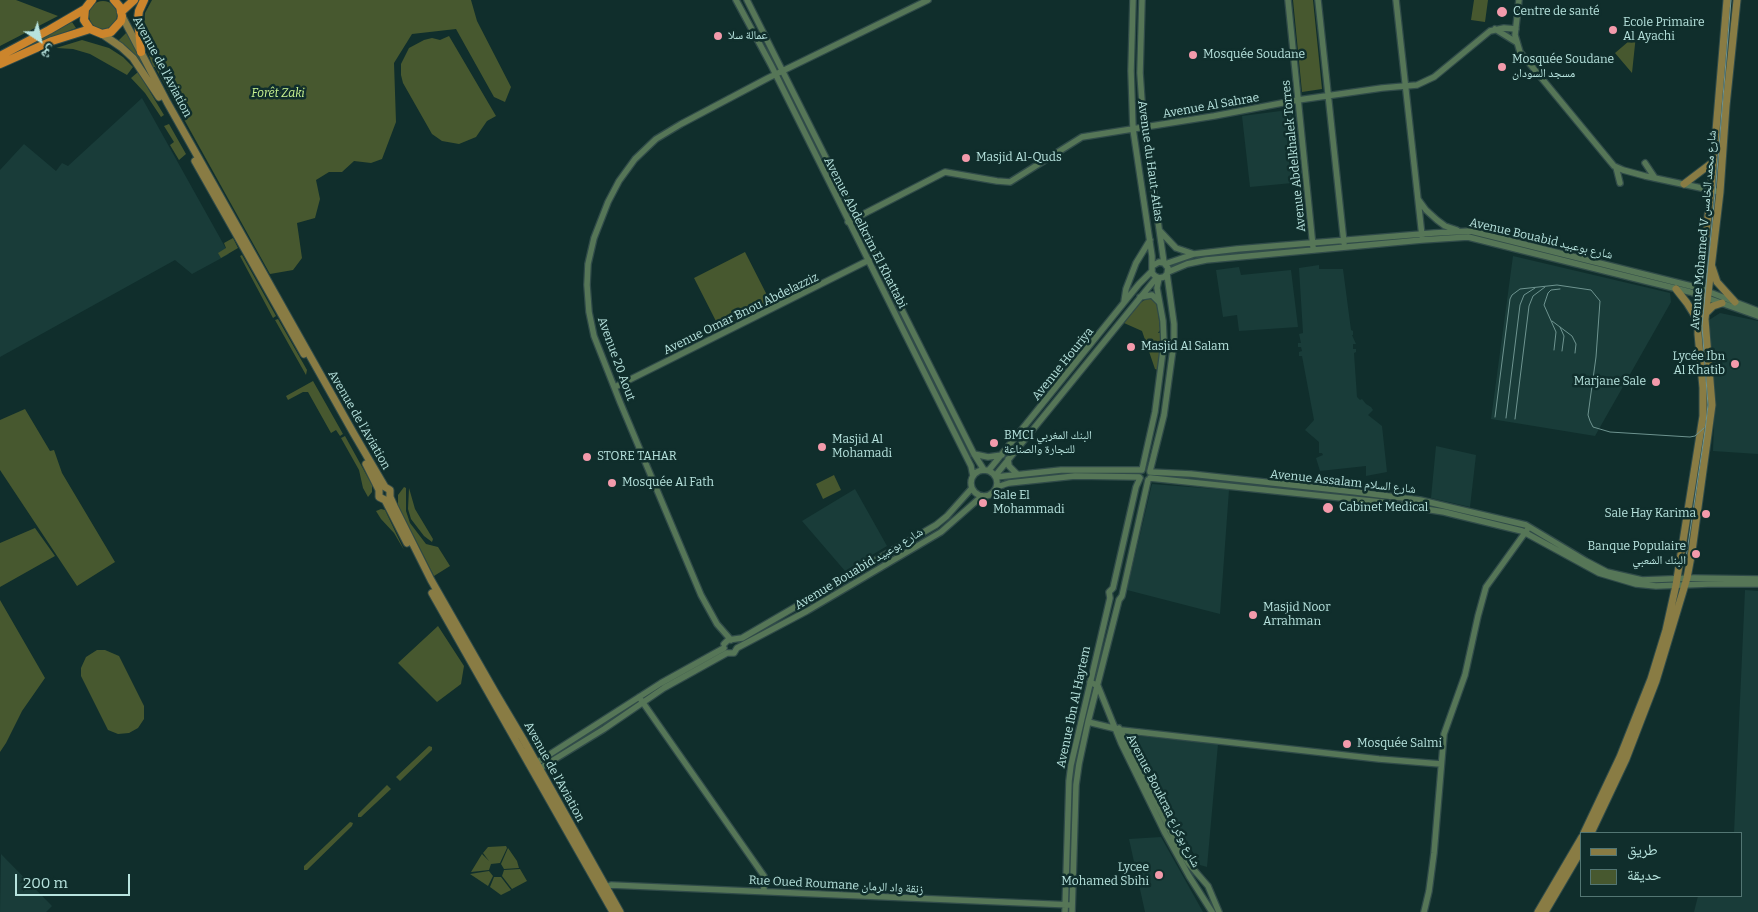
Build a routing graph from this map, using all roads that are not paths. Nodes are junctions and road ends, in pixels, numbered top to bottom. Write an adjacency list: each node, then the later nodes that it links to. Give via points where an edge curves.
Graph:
1 (114, 0): 16 (highway)
2 (134, 0): 16 (highway)
3 (144, 0): 22 (highway, via 138,18)
4 (736, 0): 26 (street, Avenue Abdelkrim El Khattabi)
5 (747, 0): 25 (street, Avenue Abdelkrim El Khattabi)
6 (1133, 0): 31 (street, Avenue du Haut-Atlas, via 1130,71)
7 (1142, 0): 30 (street, Avenue du Haut-Atlas, via 1140,73)
8 (1288, 0): 29 (street, Avenue Abdelkhalek Torres)
9 (1318, 0): 28 (street)
10 (1396, 0): 27 (street)
11 (1519, 0): 18 (street)
12 (1727, 0): 32 (main road, Avenue Mohamed V شارع محمد الخامس)
13 (1737, 0): 39 (main road, Avenue Mohamed V شارع محمد الخامس)
14 (925, 1): 25 (street, Avenue 20 Aout)
15 (87, 4): 17 (highway, via 84,20); 23 (highway, via 49,30)
16 (122, 14): 20 (highway, via 115,29); 22 (main road, Avenue de l'Aviation)
17 (90, 29): 20 (highway); 24 (highway, via 52,41)
18 (1516, 29): 19 (street); 21 (street)
19 (1494, 30): 21 (street); 27 (street, Avenue Al Sahrae, via 1434,77 1417,85)
20 (102, 34): 81 (main road, Avenue de l'Aviation, via 133,58 156,91)
21 (1516, 42): 34 (street, via 1530,66)
22 (140, 52): 81 (main road, Avenue de l'Aviation)
23 (0, 56)
24 (0, 64)
25 (783, 72): 26 (street, Avenue 20 Aout); 41 (street, Avenue Abdelkrim El Khattabi)
26 (775, 75): 42 (street, Avenue Abdelkrim El Khattabi); 70 (street, Avenue 20 Aout, via 656,139 628,167 615,189 594,238 587,285 594,336)
27 (1405, 86): 28 (street, Avenue Al Sahrae); 40 (street)
28 (1328, 96): 29 (street, Avenue Al Sahrae); 48 (street)
29 (1298, 100): 30 (street, Avenue Al Sahrae); 47 (street, Avenue Abdelkhalek Torres)
30 (1144, 128): 31 (street, Avenue Al Sahrae); 43 (street, Avenue du Haut-Atlas)
31 (1133, 129): 41 (street, Avenue Al Sahrae, via 1082,137 1010,182 945,172); 46 (street, Avenue du Haut-Atlas)
32 (1713, 162): 37 (main road); 38 (main road, Avenue Mohamed V شارع محمد الخامس)
33 (1645, 163): 35 (street)
34 (1616, 168): 35 (street); 36 (street)
35 (1655, 178): 37 (street)
36 (1620, 183)
37 (1684, 184): 38 (street)
38 (1711, 190): 39 (street); 59 (main road, Avenue Mohamed V شارع محمد الخامس)
39 (1720, 192): 54 (main road, Avenue Mohamed V شارع محمد الخامس)
40 (1417, 198): 44 (street, via 1445,226); 45 (street)
41 (856, 218): 42 (street, Avenue Al Sahrae); 51 (street, Avenue Abdelkrim El Khattabi)
42 (848, 222): 52 (street, Avenue Abdelkrim El Khattabi)
43 (1159, 230): 50 (street, via 1176,248); 53 (street, Avenue du Haut-Atlas)
44 (1461, 231): 45 (street, Avenue Bouabid شارع بوعبيد); 59 (street, Avenue Bouabid شارع بوعبيد)
45 (1422, 237): 48 (street, Avenue Bouabid شارع بوعبيد); 58 (street, Avenue Bouabid شارع بوعبيد, via 1468,237)
46 (1150, 240): 55 (street, Avenue du Haut-Atlas); 64 (street, via 1133,269)
47 (1313, 243): 48 (street, Avenue Bouabid شارع بوعبيد); 49 (street, Avenue Abdelkhalek Torres); 50 (street)
48 (1344, 244): 49 (street, Avenue Bouabid شارع بوعبيد)
49 (1314, 250): 56 (street, via 1206,260)
50 (1194, 254): 53 (street)
51 (876, 257): 52 (street, Avenue Omar Bnou Abdelazziz); 71 (street, Avenue Abdelkrim El Khattabi)
52 (868, 261): 70 (street, Avenue Omar Bnou Abdelazziz); 77 (street, Avenue Abdelkrim El Khattabi, via 971,466)
53 (1164, 263): 55 (street, via 1159,262); 56 (street)
54 (1711, 264): 60 (main road, Avenue Mohamed V شارع محمد الخامس); 62 (main road, via 1717,282)
55 (1153, 268): 57 (street); 64 (street, Avenue Houriya)
56 (1167, 273): 57 (street); 79 (street, via 1174,342 1164,415)
57 (1158, 278): 61 (street, Avenue Houriya); 65 (street)
58 (1676, 289): 59 (street, Avenue Bouabid شارع بوعبيد); 69 (main road)
59 (1699, 291): 60 (street, Avenue Bouabid شارع بوعبيد); 69 (main road, Avenue Mohamed V شارع محمد الخامس)
60 (1707, 295): 62 (street, Avenue Bouabid شارع بوعبيد); 63 (street, Avenue Bouabid شارع بوعبيد); 67 (main road, Avenue Mohamed V شارع محمد الخامس)
61 (1140, 296): 65 (street, via 1152,295); 73 (street, Avenue Houriya)
62 (1735, 302): 66 (street, Avenue Bouabid شارع بوعبيد)
63 (1722, 303): 67 (main road); 68 (street, Avenue Bouabid شارع بوعبيد)
64 (1124, 304): 72 (street, Avenue Houriya)
65 (1160, 304): 76 (street, via 1164,343 1155,412)
66 (1758, 311)
67 (1706, 313): 89 (main road, Avenue Mohamed V شارع محمد الخامس, via 1712,406)
68 (1758, 316)
69 (1698, 322): 90 (main road, Avenue Mohamed V شارع محمد الخامس, via 1703,416)
70 (615, 387): 96 (street, Avenue 20 Aout, via 701,595)
71 (974, 454): 72 (street); 74 (street, Avenue Abdelkrim El Khattabi)
72 (1002, 455): 74 (street, Avenue Houriya)
73 (1008, 459): 75 (street, via 1009,466); 78 (street, Avenue Houriya)
74 (986, 470): 77 (street); 78 (street)
75 (1017, 474): 76 (street, via 1068,470); 78 (street)
76 (1141, 474): 79 (street, via 1145,469); 79 (street, via 1144,481); 80 (street, via 1075,476); 92 (street)
77 (973, 476): 82 (street)
78 (996, 476): 80 (street)
79 (1149, 476): 83 (street, Avenue Assalam شارع السلام, via 1191,474); 86 (street, Avenue Assalam شارع السلام); 93 (street)
80 (997, 487): 84 (street, via 992,494)
81 (382, 488): 85 (main road, Avenue de l'Aviation, via 379,497); 85 (main road, Avenue de l'Aviation, via 390,490)
82 (972, 488): 84 (street); 97 (street, Avenue Bouabid شارع بوعبيد, via 936,525 742,638)
83 (1338, 490): 86 (street); 87 (street, Avenue Assalam شارع السلام, via 1420,500)
84 (982, 496): 99 (street, Avenue Bouabid شارع بوعبيد, via 941,532 807,612)
85 (387, 499): 108 (main road, Avenue de l'Aviation, via 427,583 475,670)
86 (1338, 499): 87 (street, Avenue Assalam شارع السلام, via 1381,502)
87 (1527, 529): 90 (street, Avenue Assalam شارع السلام, via 1606,576 1636,584); 107 (street, via 1486,587 1466,675 1444,734)
88 (1758, 579): 89 (street, Avenue Assalam شارع السلام)
89 (1686, 581): 90 (street, Avenue Assalam شارع السلام); 91 (street, Avenue Assalam شارع السلام); 110 (main road, Avenue Mohamed V شارع محمد الخامس, via 1645,711)
90 (1677, 582): 109 (main road, Avenue Mohamed V شارع محمد الخامس, via 1651,679 1620,757)
91 (1758, 584)
92 (1113, 588): 93 (street); 94 (street, via 1109,592)
93 (1122, 592): 95 (street)
94 (1110, 598): 95 (street); 100 (street, Avenue Ibn Al Haytem)
95 (1119, 600): 101 (street, Avenue Ibn Al Haytem)
96 (721, 630): 97 (street, Avenue 20 Aout); 98 (street, Avenue 20 Aout)
97 (732, 640): 98 (street, Avenue Bouabid شارع بوعبيد); 99 (street, Avenue 20 Aout)
98 (725, 648): 99 (street, Avenue Bouabid شارع بوعبيد, via 734,653); 103 (street)
99 (738, 648)
100 (1090, 682): 101 (street); 117 (street, Avenue Ibn Al Haytem, via 1070,777)
101 (1098, 686): 102 (street, Avenue Boukraa شارع بوكراع); 104 (street, Avenue Ibn Al Haytem)
102 (1103, 698): 104 (street); 106 (street, Avenue Boukraa شارع بوكراع)
103 (640, 700): 108 (street); 116 (street, via 764,876)
104 (1094, 700): 105 (street, Avenue Ibn Al Haytem)
105 (1088, 722): 106 (street); 118 (street, Avenue Ibn Al Haytem, via 1076,785)
106 (1118, 730): 107 (street); 113 (street, Avenue Boukraa شارع بوكراع, via 1177,844); 115 (street, Avenue Boukraa شارع بوكراع, via 1165,832)
107 (1441, 764): 125 (street, via 1434,854)
108 (536, 767): 114 (main road, Avenue de l'Aviation)
109 (1584, 832)
110 (1591, 832)
111 (1580, 840): 126 (main road)
112 (1580, 852): 127 (main road)
113 (1206, 884): 115 (street, via 1198,884); 115 (street, via 1205,892); 124 (street, Avenue Boukraa شارع بوكراع)
114 (603, 888): 116 (street, Rue Oued Roumane زنقة واد الرمان, via 611,885); 119 (main road, Avenue de l'Aviation); 120 (main road, Avenue de l'Aviation)
115 (1198, 890): 123 (street, Avenue Boukraa شارع بوكراع)
116 (764, 891): 117 (street, Rue Oued Roumane زنقة واد الرمان)
117 (1065, 905): 118 (street, Rue Oued Roumane زنقة واد الرمان); 121 (street, Avenue Ibn Al Haytem)
118 (1072, 905): 122 (street, Avenue Ibn Al Haytem)
119 (613, 912)
120 (620, 912)
121 (1065, 912)
122 (1072, 912)
123 (1212, 912)
124 (1219, 912)
125 (1424, 912)
126 (1538, 912)
127 (1545, 912)

